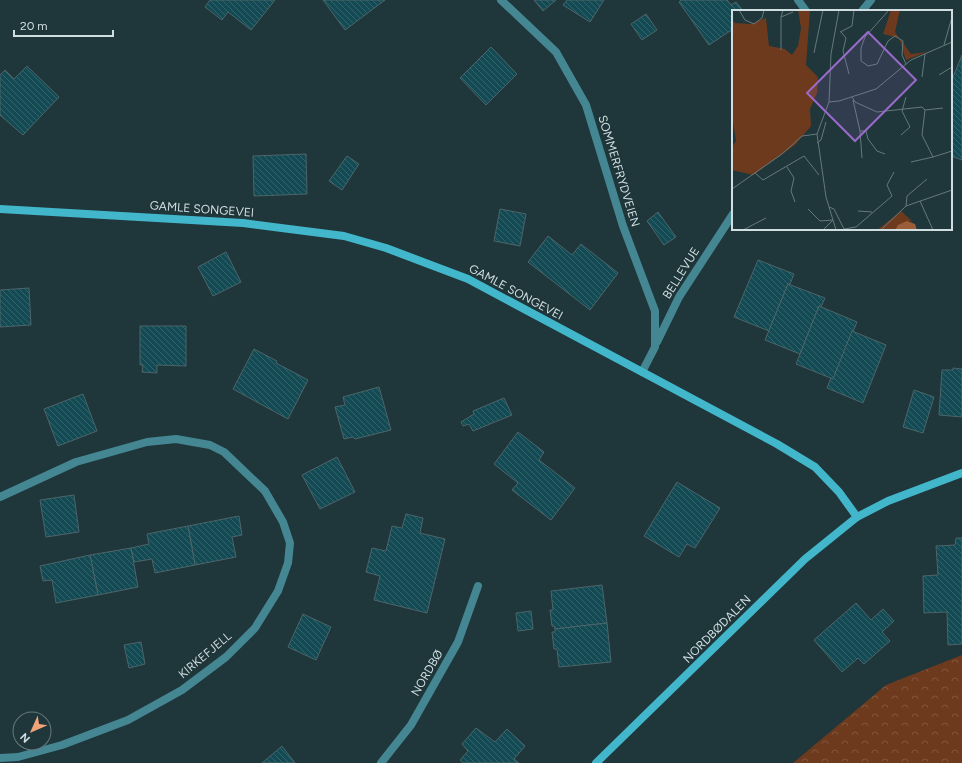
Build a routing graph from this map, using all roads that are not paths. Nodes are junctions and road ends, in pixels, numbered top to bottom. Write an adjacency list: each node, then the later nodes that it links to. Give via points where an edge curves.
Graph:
1 (501, 0): 8 (street, SOMMERFRYDVEIEN, via 556,52 586,104 623,226 655,311)
2 (798, 0): 4 (street)
3 (871, 0): 5 (street)
4 (805, 10)
5 (863, 10)
6 (0, 209): 9 (main road, GAMLE SONGEVEI, via 243,223 344,236 386,248 468,279)
7 (732, 216): 8 (street, BELLEVUE, via 679,297)
8 (655, 347): 9 (street, SOMMERFRYDVEIEN)
9 (642, 372): 12 (main road, GAMLE SONGEVEI, via 815,467 839,492)
10 (962, 473): 12 (main road, via 888,501)
11 (0, 497): 14 (street, KIRKEFJELL, via 76,462 147,442 176,439 210,445 224,452 265,491 283,522 290,543 288,563 278,591 255,628 226,657 182,690 128,720 62,746 18,757)
12 (857, 517): 16 (main road, NORDBØDALEN, via 805,559)
13 (478, 586): 15 (street, NORDBØ, via 458,642 411,725)
14 (0, 758)
15 (381, 763)
16 (596, 763)

